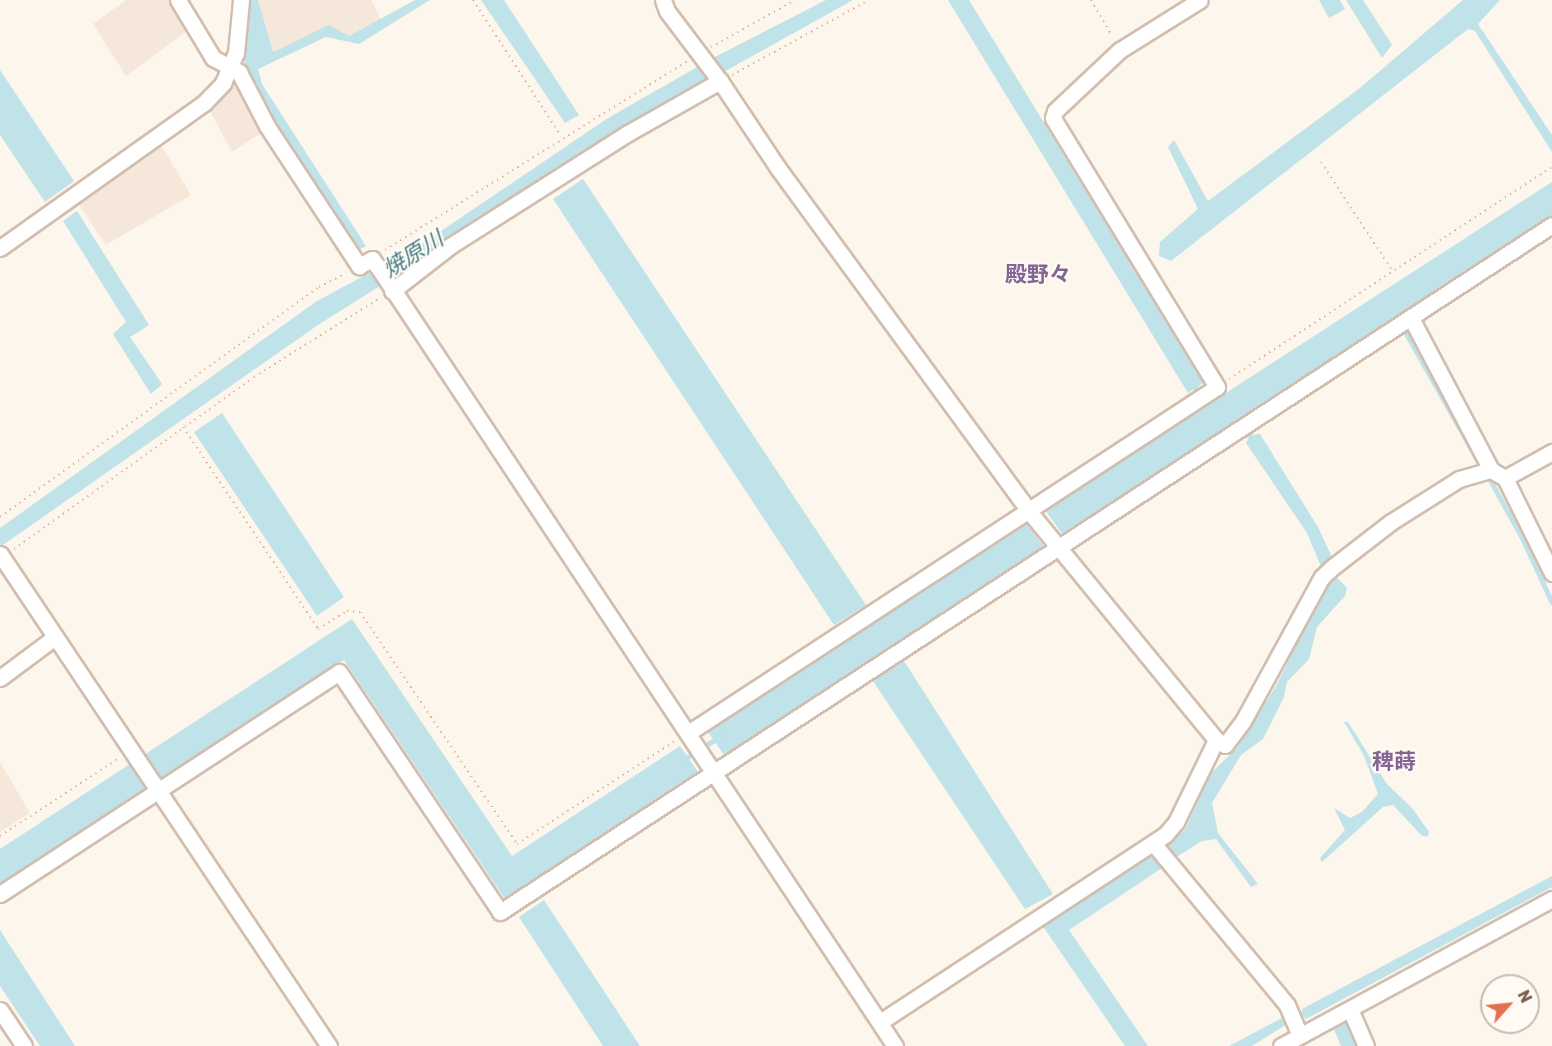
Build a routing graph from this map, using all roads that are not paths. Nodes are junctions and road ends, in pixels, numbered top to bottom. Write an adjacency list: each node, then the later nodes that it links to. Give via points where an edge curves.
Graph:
1 (178, 0): 5 (street, via 213,58)
2 (242, 0): 5 (street, via 236,53)
3 (663, 0): 6 (street)
4 (1200, 0): 14 (street, via 1120,50 1055,111 1053,118 1207,393)
5 (230, 66): 8 (street, via 223,83 204,103); 9 (street, via 239,72 267,126)
6 (720, 81): 9 (street, via 628,133); 14 (street, via 778,168)
7 (1552, 225): 10 (street)
8 (0, 248)
9 (391, 288): 20 (street)
10 (1405, 323): 12 (street); 15 (street)
11 (1552, 452): 13 (street)
12 (1485, 471): 13 (street); 21 (street, via 1459,479 1391,522 1322,577 1243,722 1225,745)
13 (1505, 478): 17 (street)
14 (1028, 510): 15 (street); 20 (street)
15 (1058, 548): 21 (street); 22 (street)
16 (1, 556): 18 (street)
17 (1552, 573)
18 (55, 637): 19 (street); 23 (street)
19 (0, 678)
20 (689, 734): 22 (street)
21 (1216, 740): 24 (street)
22 (713, 772): 23 (street, via 500,912 339,672); 29 (street)
23 (158, 790): 25 (street); 32 (street)
24 (1160, 852): 29 (street); 30 (street, via 1287,1005)
25 (0, 894)
26 (1552, 899): 28 (street)
27 (0, 1010): 31 (street)
28 (1350, 1010): 30 (street); 35 (street)
29 (880, 1022): 33 (street)
30 (1298, 1030): 34 (street)
31 (24, 1046)
32 (329, 1046)
33 (895, 1046)
34 (1281, 1046)
35 (1366, 1046)

